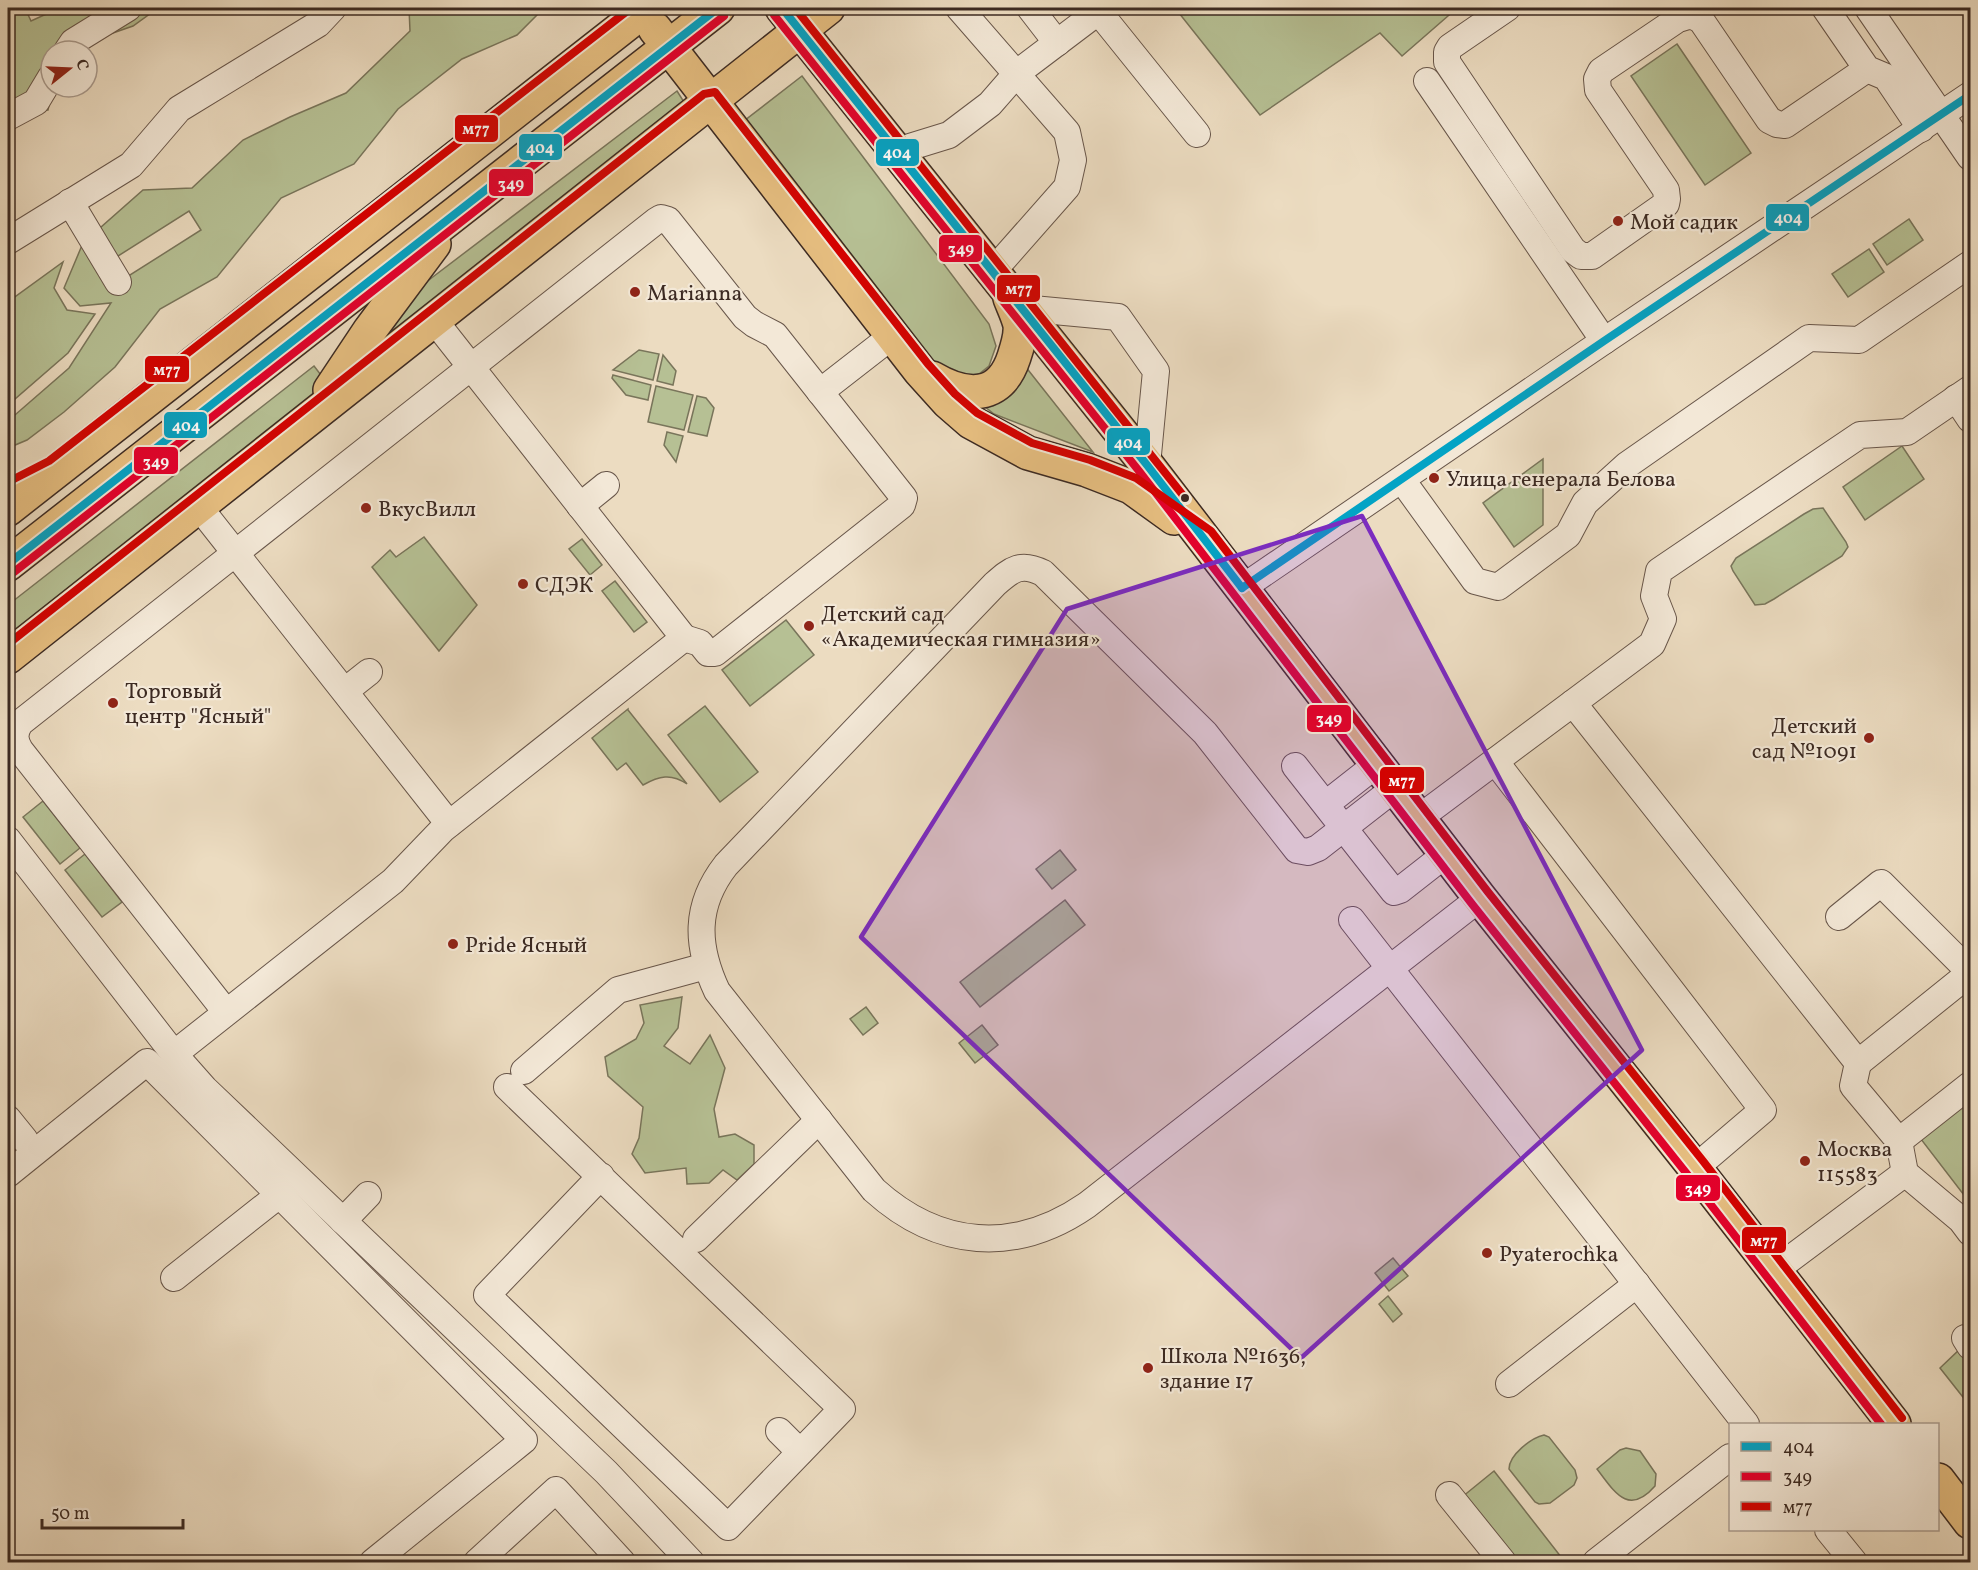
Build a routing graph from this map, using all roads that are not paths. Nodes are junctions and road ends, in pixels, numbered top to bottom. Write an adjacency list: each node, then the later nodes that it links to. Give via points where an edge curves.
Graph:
1 (128, 8): 13 (street)
2 (333, 8): 27 (street, via 318,24 179,109 131,165)
3 (718, 8): 15 (main road)
4 (828, 8): 12 (main road)
5 (959, 8): 17 (street)
6 (1030, 8): 14 (street)
7 (1507, 8): 16 (street, via 1449,47 1447,62 1573,250 1581,256 1592,256 1666,204 1666,190 1597,83 1601,71 1678,19 1691,15 1701,20 1769,120 1777,124 1785,125)
8 (1825, 8): 16 (street)
9 (1869, 8): 16 (street)
10 (642, 9): 15 (main road); 43 (main road)
11 (1101, 9): 14 (street); 24 (street)
12 (791, 19): 21 (main road); 25 (main road)
13 (78, 39)
14 (1057, 43): 17 (street)
15 (668, 46): 21 (main road); 28 (main road)
16 (1886, 69): 23 (street)
17 (1017, 73): 25 (street, via 990,104 949,135); 32 (street, via 1066,132 1073,160 1067,187)
18 (1427, 81): 35 (street)
19 (1971, 95): 23 (street)
20 (39, 97): 22 (street)
21 (711, 102): 33 (main road); 34 (main road)
22 (8, 117)
23 (1931, 122): 26 (street); 35 (street)
24 (1197, 134)
25 (897, 151): 32 (main road)
26 (1971, 157)
27 (70, 202): 29 (street); 31 (street)
28 (460, 209): 40 (main road); 52 (main road)
29 (8, 241)
30 (1971, 264): 44 (street, via 1859,340 1809,338 1627,465 1585,503 1568,535 1498,587 1475,581)
31 (118, 282)
32 (1007, 290): 37 (main road, via 1020,325 1009,372 988,391 970,393 948,387); 42 (main road); 42 (street, via 1118,317 1156,371)
33 (434, 320): 36 (street); 40 (main road)
34 (892, 336): 37 (main road); 38 (street)
35 (1604, 341): 44 (street)
36 (471, 367): 38 (street, via 656,220 664,218 745,316 775,335); 47 (street); 51 (street)
37 (920, 371): 50 (main road, via 971,422 1028,453 1131,487)
38 (820, 392): 54 (street, via 904,498 904,503 713,654 698,641)
39 (1963, 393): 41 (street); 58 (street, via 1907,432 1860,435 1659,572 1654,596 1663,619 1652,644)
40 (308, 419): 48 (main road)
41 (1971, 419)
42 (1147, 465): 50 (main road)
43 (55, 471): 46 (main road); 49 (main road)
44 (1402, 480): 53 (street)
45 (606, 485): 47 (street)
46 (8, 493)
47 (580, 506): 54 (street)
48 (199, 507): 51 (street); 55 (main road)
49 (8, 508)
50 (1203, 538): 53 (main road)
51 (235, 553): 57 (street); 74 (street, via 20,723 15,734 20,750 167,920)
52 (8, 564)
53 (1242, 588): 61 (main road)
54 (684, 638): 64 (street)
55 (11, 652)
56 (369, 672): 57 (street)
57 (345, 691): 64 (street)
58 (1573, 703): 59 (street); 76 (street)
59 (1496, 761): 63 (street); 82 (street, via 1763,1110)
60 (1295, 766): 62 (street)
61 (1386, 776): 62 (street); 63 (main road); 65 (street)
62 (1326, 804): 65 (street)
63 (1419, 818): 67 (main road)
64 (449, 824): 74 (street, via 397,878)
65 (1344, 828): 67 (street, via 1394,892); 71 (street, via 1318,848 1308,852 1297,850 1219,749 1179,706 1043,573 1030,568 1015,569 995,584 717,877 706,903 701,931)
66 (8, 840): 75 (street)
67 (1446, 854): 68 (main road)
68 (1480, 898): 72 (street); 82 (main road)
69 (1839, 917): 73 (street, via 1881,883)
70 (1352, 920): 72 (street)
71 (706, 966): 79 (street, via 717,991); 85 (street, via 618,990 515,1079)
72 (1390, 968): 79 (street, via 1087,1205 1058,1223 1031,1233 970,1238 919,1222 874,1190); 93 (street)
73 (1971, 973): 76 (street)
74 (226, 1012): 75 (street)
75 (174, 1054): 88 (street, via 205,1089)
76 (1858, 1063): 81 (street, via 1853,1086)
77 (1971, 1085): 81 (street)
78 (8, 1119): 80 (street)
79 (819, 1120): 90 (street)
80 (25, 1140)
81 (1899, 1141): 83 (street)
82 (1695, 1168): 91 (main road)
83 (1905, 1173): 89 (street); 91 (street)
84 (8, 1174): 86 (street, via 147,1062)
85 (601, 1176): 98 (street, via 842,1409); 98 (street, via 487,1295 728,1527)
86 (279, 1195): 92 (street); 104 (street, via 524,1440)
87 (368, 1195): 88 (street)
88 (343, 1221): 107 (street, via 606,1472)
89 (1967, 1222)
90 (696, 1239)
91 (1774, 1271): 96 (main road)
92 (174, 1278)
93 (1637, 1284): 94 (street); 95 (street)
94 (1509, 1384)
95 (1744, 1423)
96 (1892, 1423)
97 (779, 1431): 98 (street)
98 (800, 1452)
99 (1729, 1459): 109 (street)
100 (1939, 1481): 102 (main road)
101 (1449, 1495): 108 (street)
102 (1971, 1522)
103 (1829, 1531): 110 (street)
104 (373, 1563)
105 (477, 1563): 106 (street, via 556,1490)
106 (622, 1563)
107 (691, 1563)
108 (1503, 1563)
109 (1596, 1563)
110 (1854, 1563)

